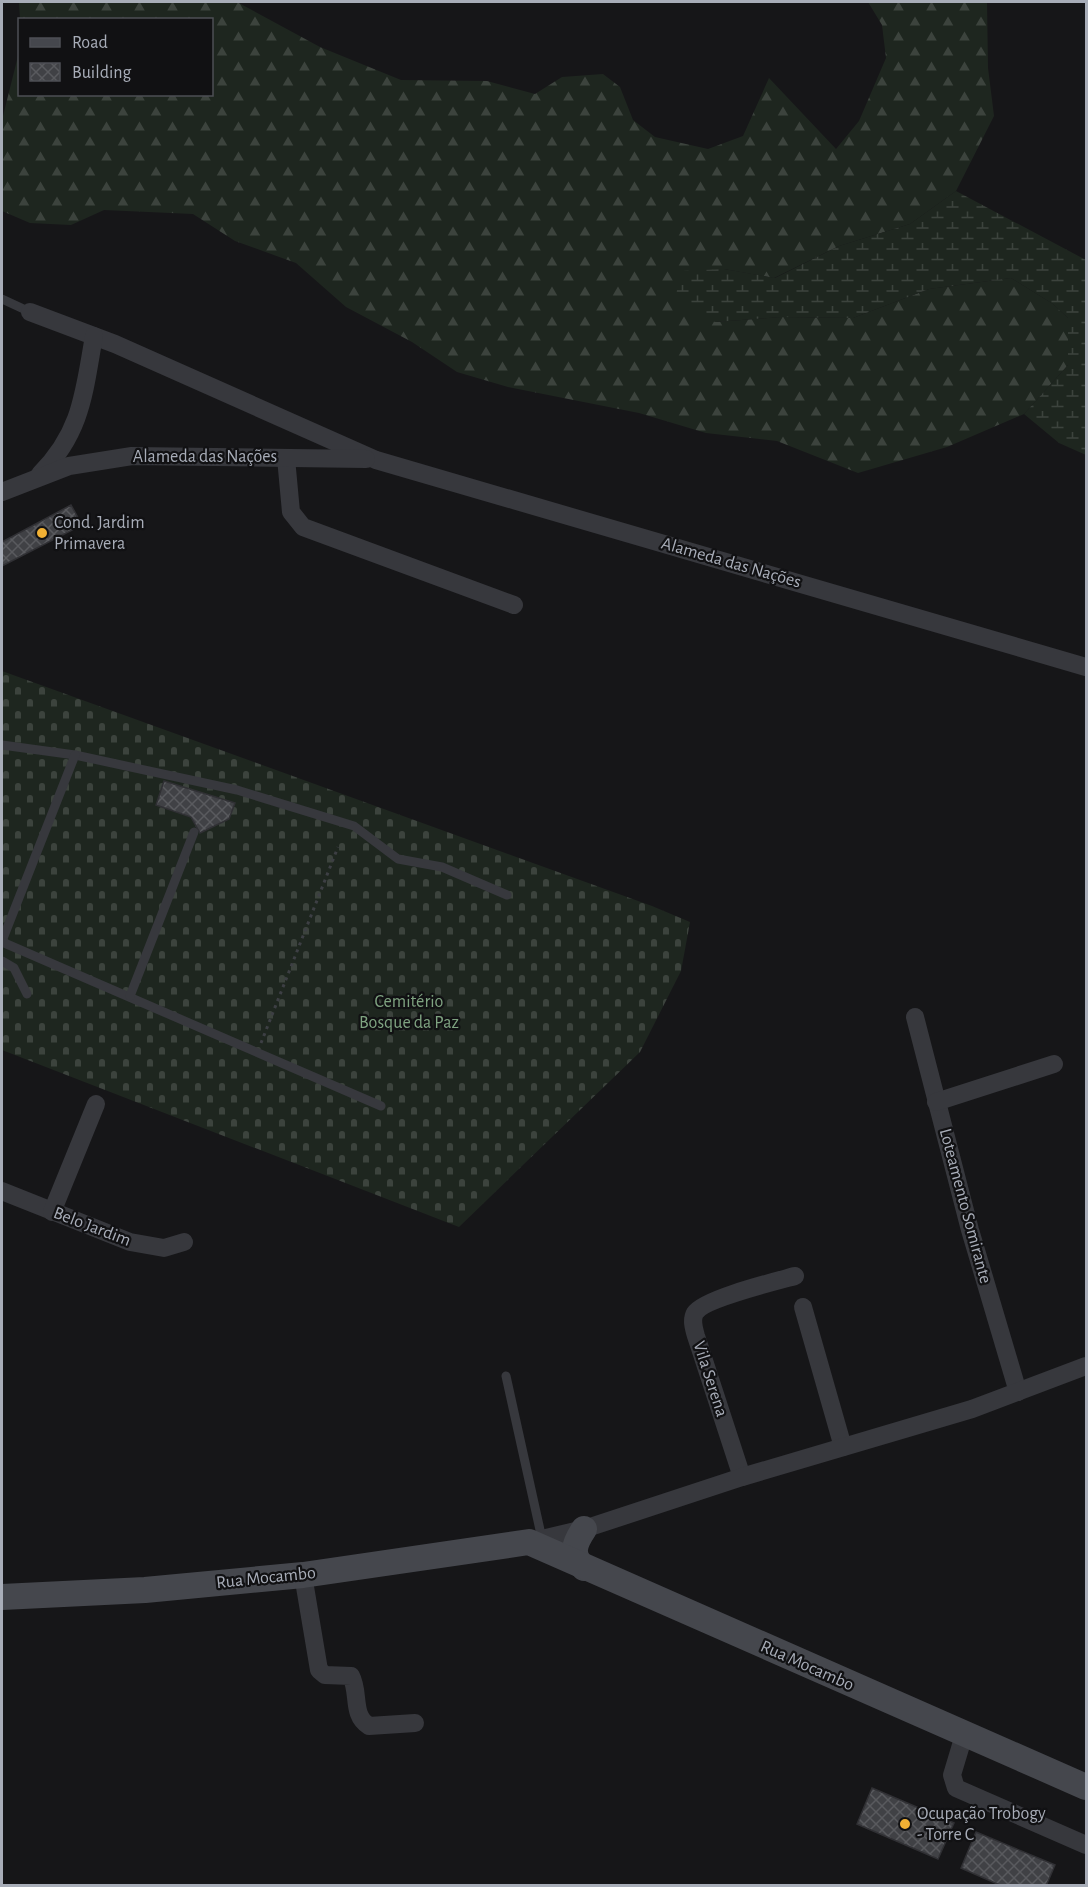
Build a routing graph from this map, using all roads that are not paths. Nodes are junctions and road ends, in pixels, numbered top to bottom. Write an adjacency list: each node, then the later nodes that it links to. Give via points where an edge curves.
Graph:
1 (2, 299): 2 (lane)
2 (30, 312): 3 (street, Alameda das Nações)
3 (94, 336): 5 (street, Alameda das Nações); 6 (street, Alameda das Nações, via 77,417 68,440)
4 (286, 458): 5 (street, Alameda das Nações); 6 (street, Alameda das Nações, via 132,456 69,466); 8 (street, via 291,512 303,527)
5 (376, 460): 9 (street, Alameda das Nações)
6 (36, 477): 7 (street, Alameda das Nações)
7 (3, 490)
8 (514, 605)
9 (1086, 667)
10 (2, 745): 11 (lane)
11 (75, 755): 13 (lane, via 237,790 354,826 399,859 441,867); 14 (lane)
12 (194, 832): 17 (lane)
13 (507, 895)
14 (2, 941): 17 (lane)
15 (2, 961): 16 (lane, via 14,968)
16 (27, 994)
17 (130, 996): 22 (lane)
18 (915, 1017): 20 (street, Loteamento Somirante)
19 (1054, 1064): 20 (street)
20 (936, 1102): 30 (street, Loteamento Somirante)
21 (96, 1104): 24 (street)
22 (381, 1106)
23 (2, 1191): 24 (street, Belo Jardim)
24 (52, 1212): 25 (street, Belo Jardim, via 148,1247 164,1248)
25 (184, 1242)
26 (795, 1276): 32 (street, Vila Serena, via 719,1299 700,1308 694,1318 696,1336)
27 (802, 1307): 31 (street)
28 (1086, 1366): 30 (street, Rua Mocambo)
29 (506, 1376): 34 (lane)
30 (1018, 1392): 31 (street, Rua Mocambo)
31 (843, 1447): 32 (street, Rua Mocambo)
32 (742, 1477): 33 (street, Rua Mocambo)
33 (584, 1529): 34 (street, Rua Mocambo); 35 (main road, via 574,1550 577,1562)
34 (535, 1541): 35 (main road, Rua Mocambo); 36 (main road, Rua Mocambo)
35 (584, 1568): 39 (main road, Rua Mocambo)
36 (303, 1575): 37 (main road, Rua Mocambo, via 145,1590); 38 (street, via 319,1670 325,1675 351,1676 358,1715 369,1726)
37 (2, 1597)
38 (415, 1723)
39 (964, 1735): 40 (main road, Rua Mocambo); 41 (street, via 952,1776 956,1788)
40 (1086, 1787)
41 (1086, 1845)

